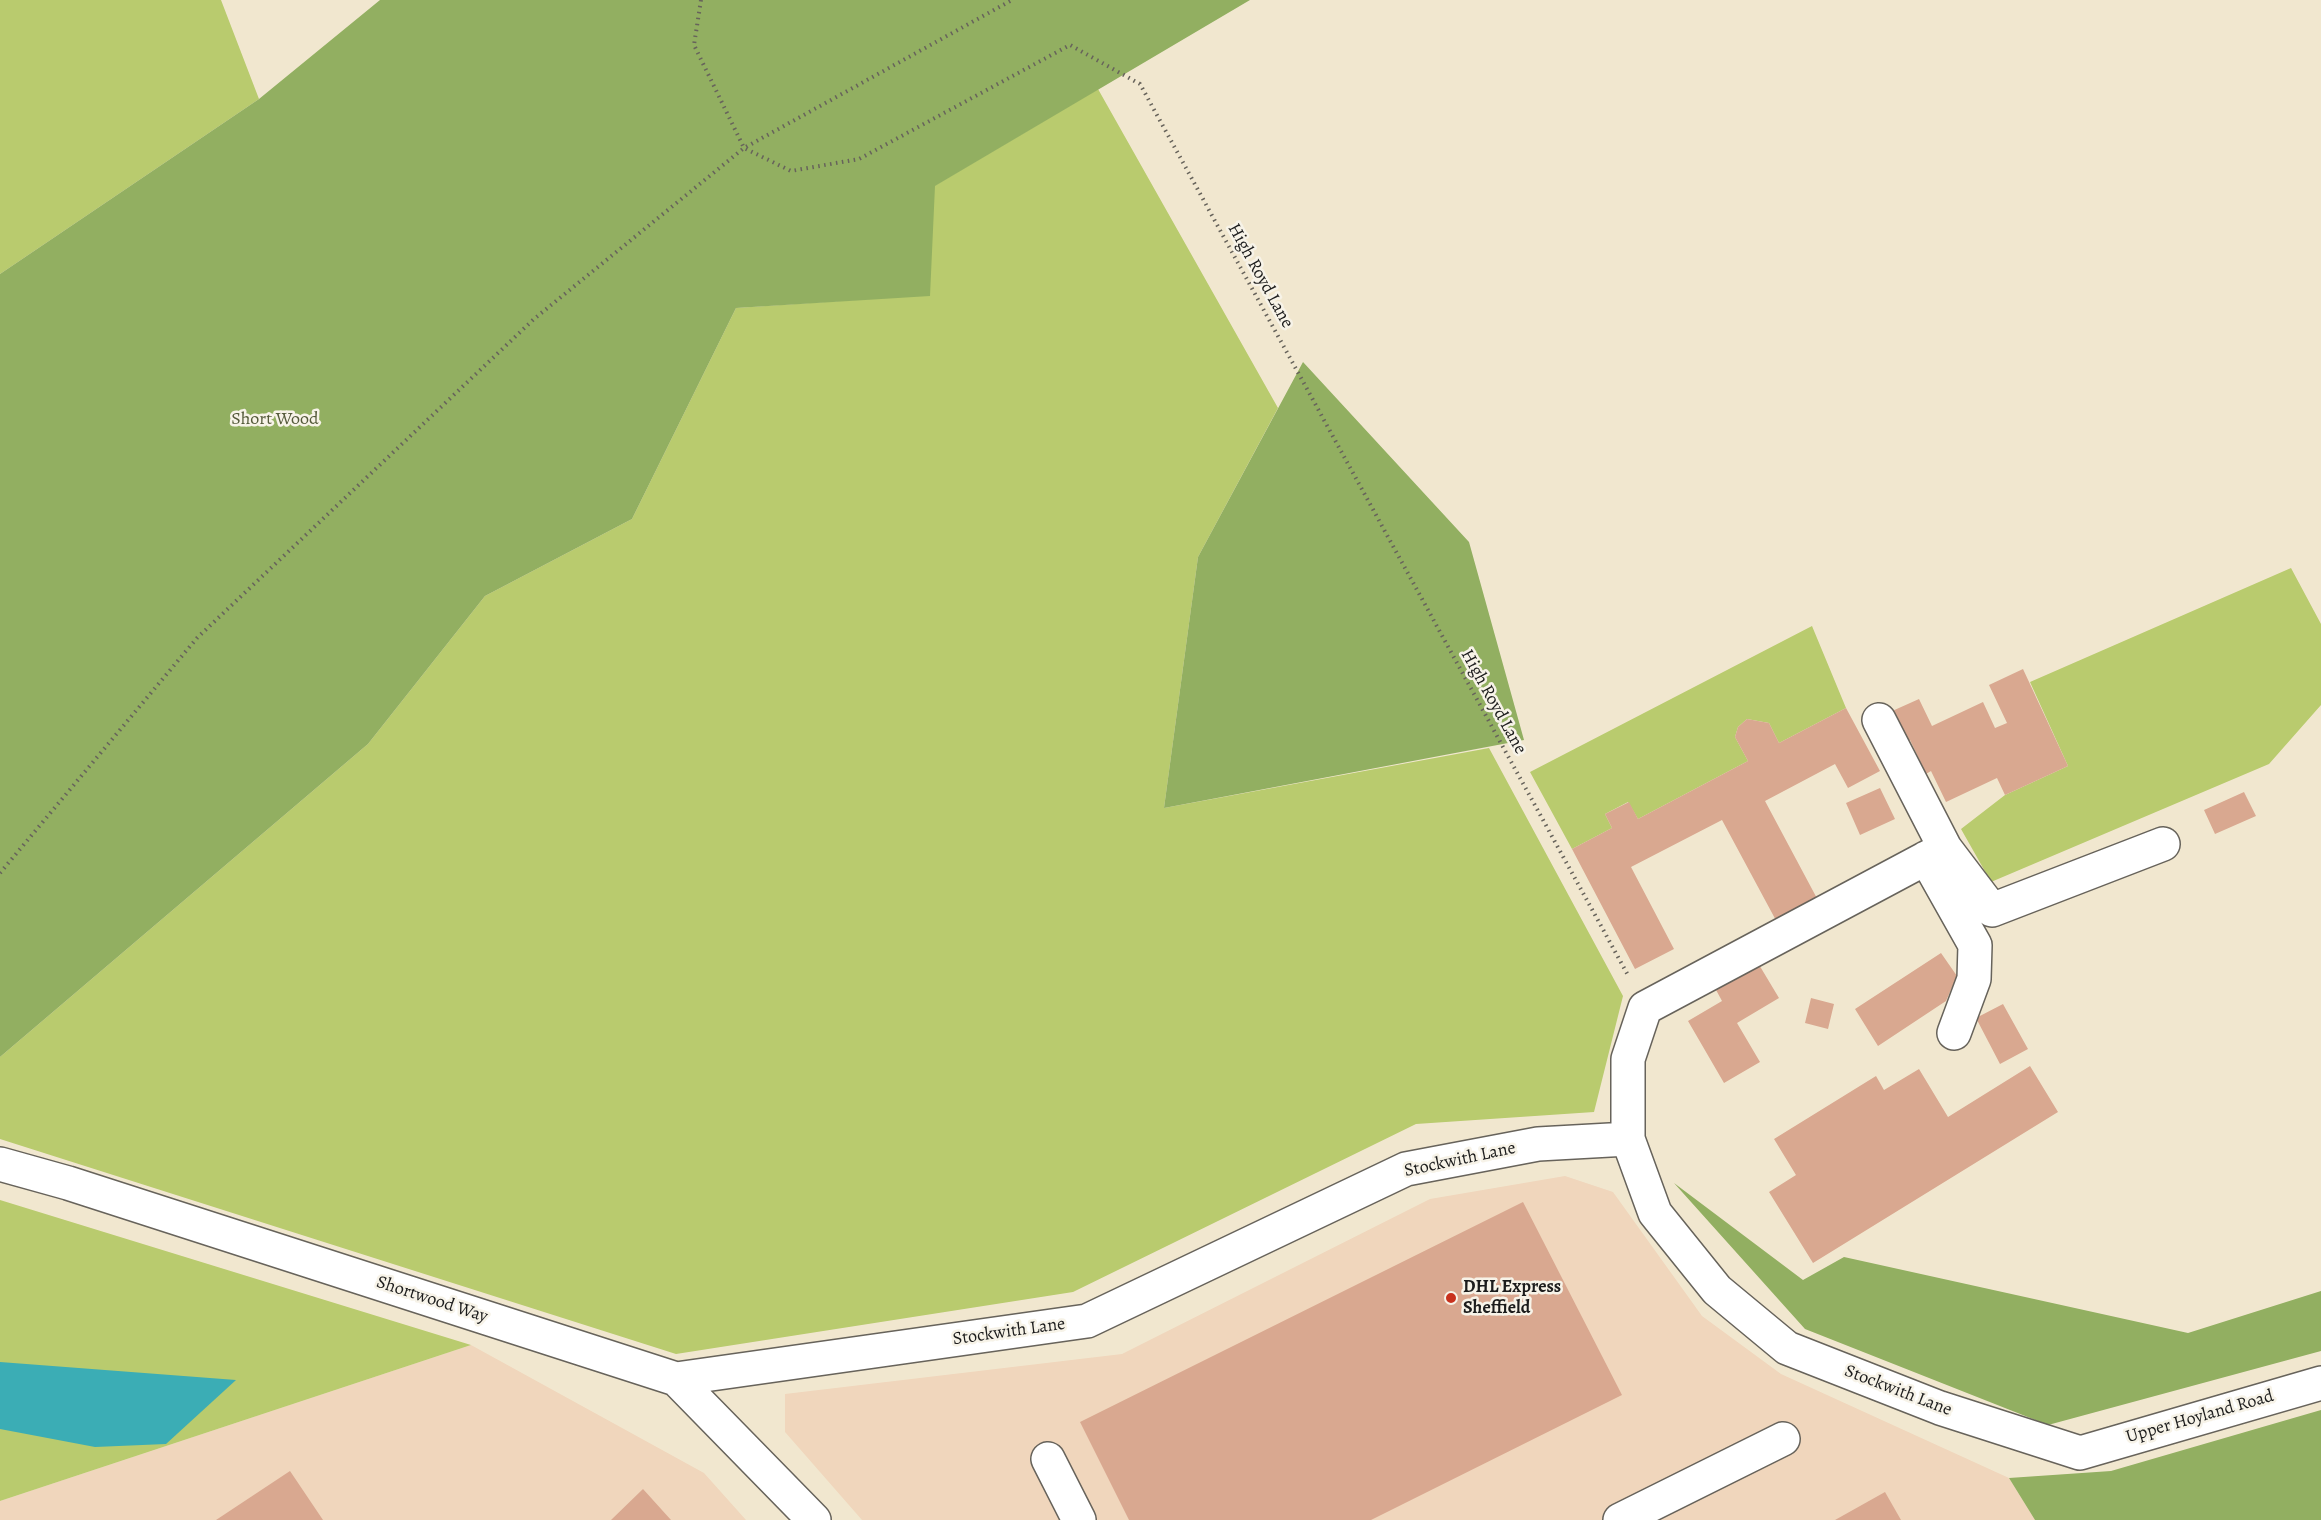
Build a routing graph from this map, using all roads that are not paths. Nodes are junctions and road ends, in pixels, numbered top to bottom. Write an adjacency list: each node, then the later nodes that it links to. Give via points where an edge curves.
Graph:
1 (1879, 720): 3 (street)
2 (2163, 844): 3 (street, via 1992,910)
3 (1935, 853): 4 (street, via 1975,945 1974,979); 5 (street, via 1646,1008 1628,1059)
4 (1954, 1033)
5 (1628, 1139): 7 (street, Stockwith Lane, via 1538,1144 1406,1169 1087,1322); 10 (street, Stockwith Lane, via 1654,1213 1717,1290 1788,1348 1940,1408)
6 (0, 1164): 7 (street, Shortwood Way)
7 (676, 1379): 12 (street, Shortwood Way)
8 (2321, 1383): 10 (street, Upper Hoyland Road)
9 (1783, 1439): 14 (street)
10 (2080, 1452)
11 (1048, 1459): 13 (street)
12 (814, 1520)
13 (1078, 1520)
14 (1620, 1520)

